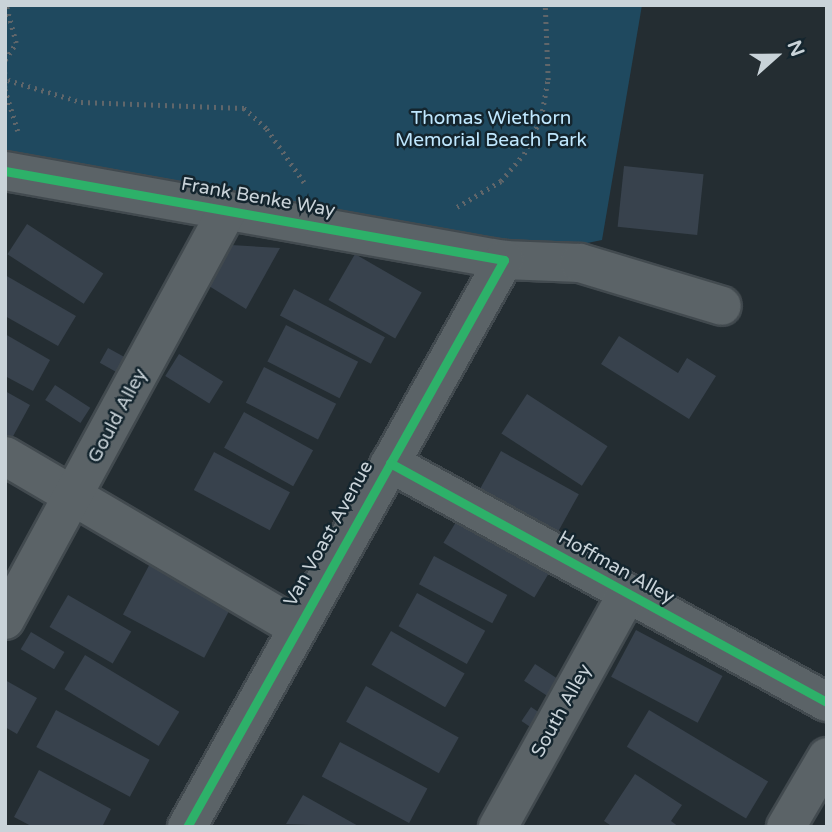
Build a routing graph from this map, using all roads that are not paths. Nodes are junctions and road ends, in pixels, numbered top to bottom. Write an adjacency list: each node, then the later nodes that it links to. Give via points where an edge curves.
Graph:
1 (5, 171): 2 (street, Frank Benke Way)
2 (227, 211): 3 (street, Frank Benke Way); 7 (street, Gould Alley)
3 (504, 260): 4 (street, Frank Benke Way, via 611,269); 6 (street, Van Voast Avenue)
4 (722, 306)
5 (5, 456): 7 (street)
6 (390, 463): 8 (street, Hoffman Alley); 10 (street, Van Voast Avenue)
7 (74, 498): 9 (street, Gould Alley); 10 (street)
8 (627, 594): 11 (street, Hoffman Alley); 14 (street, South Alley)
9 (5, 620)
10 (297, 627): 13 (street, Van Voast Avenue)
11 (827, 702)
12 (827, 757): 15 (street)
13 (187, 827)
14 (498, 827)
15 (786, 827)

